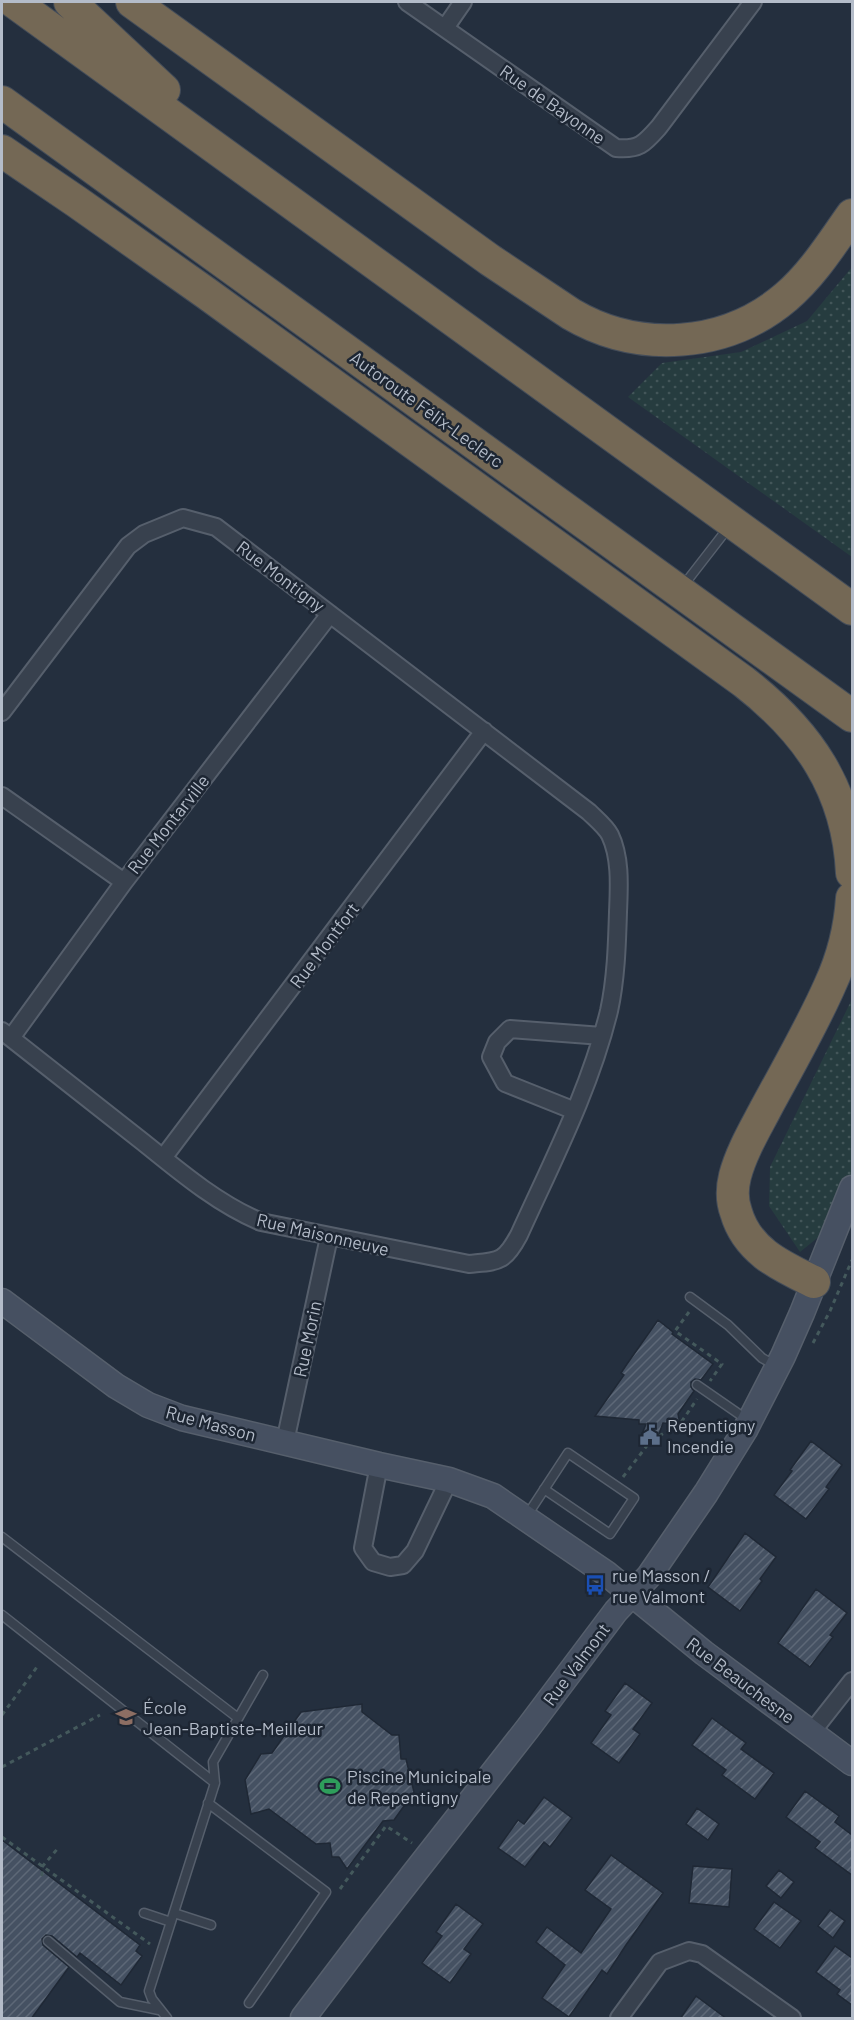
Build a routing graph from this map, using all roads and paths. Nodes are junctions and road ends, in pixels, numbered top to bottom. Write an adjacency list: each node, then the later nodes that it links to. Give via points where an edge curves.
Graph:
1 (14, 2): 11 (highway)
2 (70, 2): 11 (highway)
3 (132, 2): 13 (highway, via 490,260 584,322 614,333 667,341 705,337 740,326 772,307 806,278)
4 (407, 2): 7 (street, Rue de Bayonne)
5 (463, 2): 7 (street)
6 (753, 2): 7 (street, Rue de Bayonne, via 645,144 630,149 616,148)
7 (445, 28)
8 (2, 102): 12 (highway, Autoroute Félix-Leclerc)
9 (2, 115): 12 (highway)
10 (2, 151): 23 (highway, via 234,313 772,705 807,743 831,783 843,819)
11 (249, 171): 14 (highway)
12 (107, 177): 15 (highway, Autoroute Félix-Leclerc)
13 (852, 215)
14 (733, 523): 15 (lane); 16 (highway)
15 (679, 591): 19 (highway, Autoroute Félix-Leclerc)
16 (852, 609)
17 (330, 614): 18 (street, Rue Montigny, via 216,527 183,518 144,534 128,546); 20 (street, Rue Montigny); 24 (street, Rue Montarville)
18 (2, 712)
19 (852, 716)
20 (484, 731): 22 (street, Rue Montigny); 29 (street, Rue Montfort)
21 (2, 796): 24 (street)
22 (589, 812): 27 (street, Rue Maisonneuve, via 610,834 619,888 616,961)
23 (852, 873)
24 (124, 882): 26 (street, Rue Montarville)
25 (852, 898): 32 (highway, via 847,936 830,985 748,1144 734,1182 736,1214 750,1241 775,1262)
26 (6, 1035): 29 (street, Rue Maisonneuve)
27 (602, 1036): 28 (street, Rue Maisonneuve); 28 (street, via 510,1029 497,1042 491,1057 505,1083)
28 (575, 1110): 31 (street, Rue Maisonneuve, via 519,1235 508,1254 495,1262 469,1264)
29 (163, 1158): 31 (street, Rue Maisonneuve, via 243,1214 261,1222)
30 (852, 1188): 32 (street, Rue Valmont)
31 (329, 1237): 41 (street, Rue Morin)
32 (814, 1282): 36 (street, Rue Valmont)
33 (690, 1297): 36 (lane)
34 (2, 1301): 41 (street, Rue Masson, via 116,1386 148,1405 182,1418)
35 (682, 1320): 37 (path, via 675,1331 722,1364)
36 (777, 1367): 39 (street, Rue Valmont)
37 (700, 1387): 39 (lane)
38 (688, 1412): 40 (path, via 680,1424)
39 (750, 1421): 49 (street, Rue Valmont, via 701,1500)
40 (659, 1436)
41 (285, 1442): 43 (street, Rue Masson)
42 (649, 1443): 44 (path)
43 (379, 1465): 45 (street, Rue Masson); 45 (street, via 363,1548 373,1563 390,1567 403,1565 415,1551)
44 (629, 1470)
45 (449, 1480): 47 (street, Rue Masson, via 493,1496)
46 (544, 1489): 46 (lane, via 568,1453 634,1498 610,1534); 47 (lane)
47 (526, 1518): 49 (street, Rue Masson)
48 (2, 1537): 56 (lane)
49 (632, 1595): 57 (street, Rue Beauchesne); 76 (street, Rue Valmont)
50 (2, 1615): 60 (lane)
51 (37, 1667): 54 (path)
52 (263, 1675): 56 (lane)
53 (852, 1681): 57 (street)
54 (2, 1715)
55 (100, 1715): 59 (path)
56 (238, 1718): 60 (lane, via 213,1762)
57 (811, 1733): 58 (street, Rue Beauchesne)
58 (852, 1763)
59 (2, 1767)
60 (215, 1783): 61 (lane)
61 (208, 1803): 69 (lane); 73 (lane, via 326,1892)
62 (2, 1837): 65 (path)
63 (58, 1846): 65 (path)
64 (418, 1847): 67 (path, via 386,1826)
65 (42, 1867): 66 (path); 72 (path)
66 (42, 1876)
67 (339, 1889)
68 (144, 1913): 69 (lane)
69 (173, 1917): 70 (lane); 74 (lane, via 150,1991)
70 (211, 1925)
71 (48, 1941): 74 (lane, via 120,2002)
72 (152, 1945)
73 (249, 2003)
74 (159, 2010): 75 (lane)
75 (167, 2019)
76 (303, 2019)
77 (619, 2019): 78 (street, via 660,1962 689,1951 702,1954)
78 (792, 2019)

